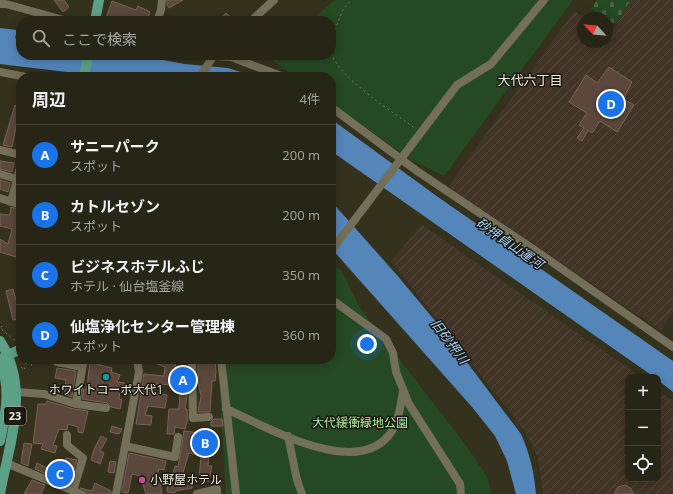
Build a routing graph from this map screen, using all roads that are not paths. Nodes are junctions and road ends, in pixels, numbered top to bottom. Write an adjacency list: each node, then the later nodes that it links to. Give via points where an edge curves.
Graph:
1 (99, 0): 7 (main road)
2 (162, 0): 8 (street)
3 (274, 0): 9 (street)
4 (544, 0): 27 (street, via 491,64 457,86)
5 (0, 4): 6 (street)
6 (49, 16)
7 (96, 16)
8 (159, 16)
9 (256, 16)
10 (87, 60): 14 (main road)
11 (211, 60): 15 (street)
12 (242, 60): 16 (street)
13 (0, 72): 17 (street)
14 (85, 72)
15 (204, 72)
16 (272, 72)
17 (16, 75)
18 (336, 111): 30 (street, via 416,171)
19 (0, 150): 20 (street)
20 (16, 154)
21 (0, 174): 22 (street)
22 (16, 179)
23 (16, 183): 25 (street)
24 (0, 198): 25 (street)
25 (11, 202): 26 (street)
26 (16, 204)
27 (336, 244)
28 (336, 303): 37 (street, via 386,339 393,353 396,372)
29 (0, 341): 32 (main road, 23)
30 (673, 347)
31 (16, 352): 32 (main road)
32 (3, 358): 38 (main road, 23)
33 (83, 364): 39 (street)
34 (138, 364): 47 (street, via 139,372)
35 (192, 364): 42 (street, via 193,418)
36 (222, 364): 41 (street)
37 (403, 389): 44 (street, via 399,414 391,432 377,445 362,451 330,452); 57 (street, via 409,404 460,484)
38 (8, 391): 39 (street, via 44,394); 46 (main road, 23); 48 (main road, 23, via 15,413)
39 (76, 404): 40 (street)
40 (106, 408)
41 (226, 409): 44 (street); 55 (street)
42 (209, 417)
43 (67, 435): 49 (street, via 67,445 83,458)
44 (288, 436): 56 (street)
45 (178, 437): 47 (street, via 175,457)
46 (0, 441)
47 (125, 446): 52 (street)
48 (6, 463): 49 (street); 50 (main road, 23)
49 (73, 491): 51 (street)
50 (0, 494)
51 (81, 494)
52 (116, 494)
53 (197, 494): 54 (street, via 217,489)
54 (217, 494)
55 (236, 494)
56 (302, 494)
57 (461, 494)

